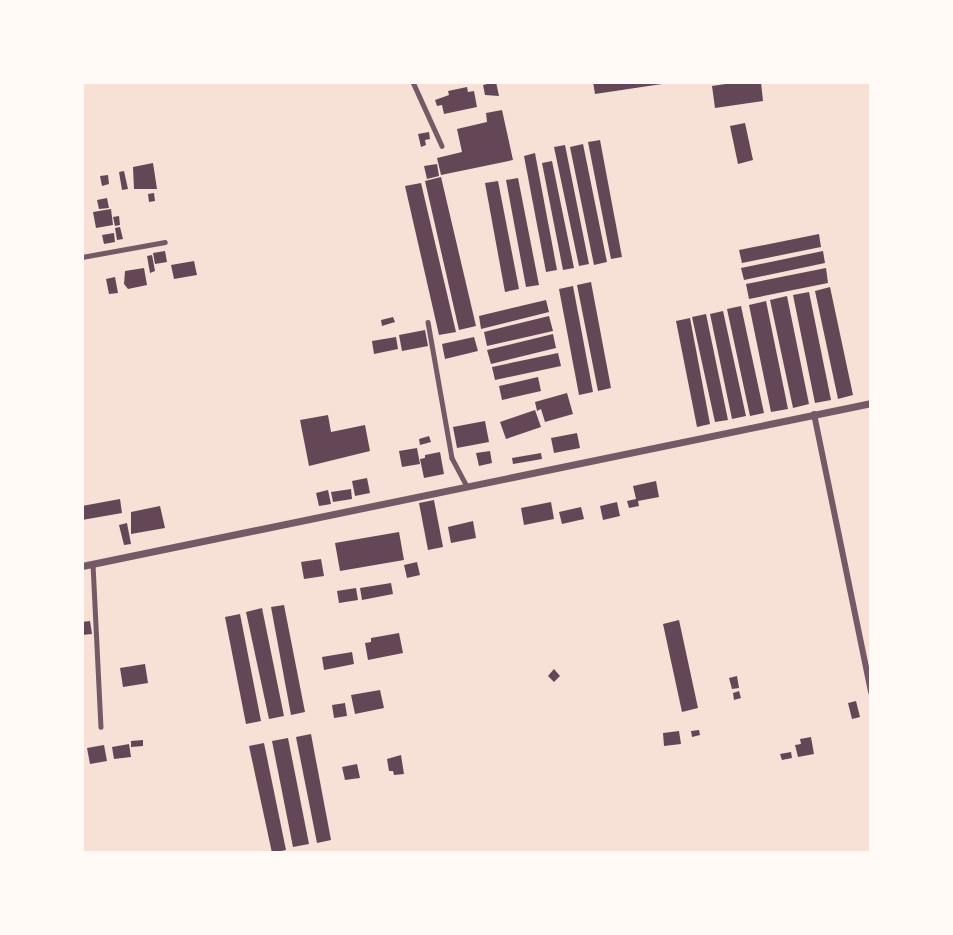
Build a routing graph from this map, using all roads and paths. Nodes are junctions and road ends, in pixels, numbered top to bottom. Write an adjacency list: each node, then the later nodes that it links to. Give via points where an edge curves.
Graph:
1 (413, 82): 2 (lane)
2 (442, 146)
3 (165, 242): 4 (lane)
4 (82, 257)
5 (428, 322): 8 (lane, via 452,458)
6 (871, 403): 7 (street)
7 (814, 414): 8 (street); 11 (street)
8 (467, 486): 9 (street)
9 (93, 564): 10 (street); 12 (lane)
10 (82, 566)
11 (871, 692)
12 (101, 727)

